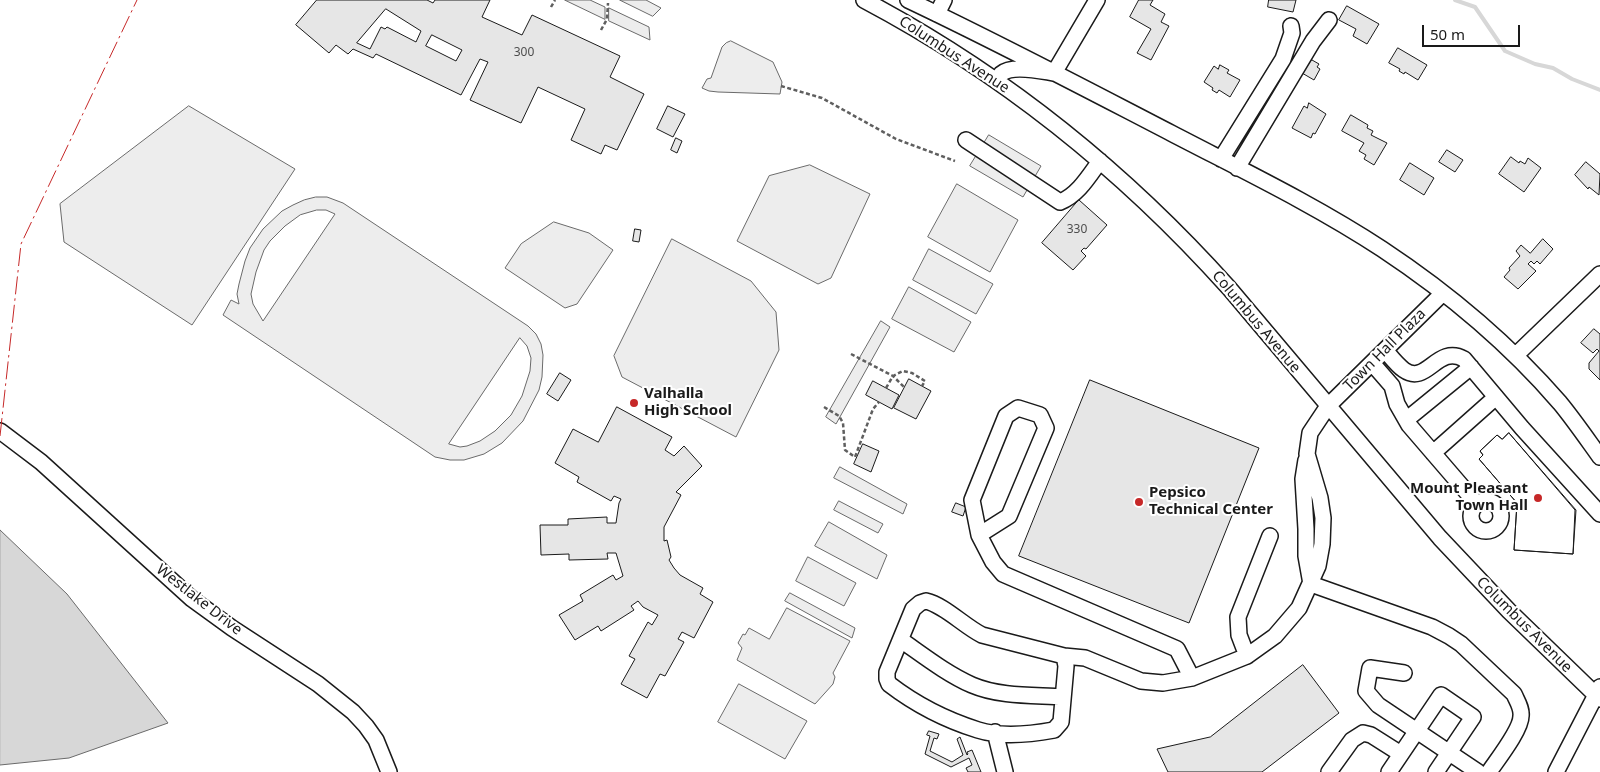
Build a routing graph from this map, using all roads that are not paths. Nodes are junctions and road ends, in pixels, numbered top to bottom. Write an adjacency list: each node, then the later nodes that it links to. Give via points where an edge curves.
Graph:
1 (864, 0): 9 (street, Columbus Avenue)
2 (908, 0): 5 (street, Columbus Avenue)
3 (944, 0): 5 (street)
4 (1097, 0): 8 (street)
5 (937, 14): 8 (street, Columbus Avenue)
6 (1329, 20): 13 (street, via 1313,41)
7 (1291, 26): 11 (street, via 1292,33 1283,59)
8 (1054, 72): 9 (street, via 1008,70); 11 (street, Columbus Avenue)
9 (996, 81): 12 (street, Columbus Avenue)
10 (966, 140): 12 (street, via 1060,202 1076,191)
11 (1221, 159): 13 (street, Columbus Avenue)
12 (1100, 161): 21 (street, Columbus Avenue, via 1213,270)
13 (1237, 168): 15 (street, Columbus Avenue, via 1361,236)
14 (1600, 274): 17 (street)
15 (1442, 293): 16 (street, Town Hall Plaza); 17 (street, Columbus Avenue)
16 (1385, 350): 18 (street, Town Hall Plaza); 19 (street, via 1412,374 1424,372 1446,356 1459,356)
17 (1516, 356): 25 (street, Columbus Avenue, via 1561,405)
18 (1372, 363): 21 (street, Town Hall Plaza); 22 (street, via 1392,386)
19 (1471, 367): 20 (street); 22 (street)
20 (1496, 397): 24 (street); 27 (street)
21 (1328, 406): 30 (street, Town Hall Plaza, via 1310,432 1306,454 1323,518 1318,566); 36 (street, Columbus Avenue, via 1440,538 1509,611)
22 (1406, 420): 24 (street)
23 (0, 431): 42 (street, Westlake Drive, via 41,462 173,584 232,628 318,684 353,712 376,740)
24 (1433, 453): 26 (street)
25 (1600, 457)
26 (1477, 504)
27 (1600, 514)
28 (979, 535): 28 (street, via 1009,516 1046,428 1040,415 1018,408 1006,416 972,500); 35 (street, via 1003,574 1177,649)
29 (1270, 536): 33 (street, via 1238,617 1239,635)
30 (1310, 584): 33 (street, via 1299,608 1275,636); 48 (street, via 1449,636 1514,694 1522,715 1520,725)
31 (901, 640): 32 (street, via 913,609 926,601 982,635); 37 (street, via 973,686 1004,693); 39 (street, via 888,672 889,684 937,714 979,731)
32 (1064, 656): 35 (street, via 1085,658 1141,681 1163,683); 37 (street)
33 (1247, 656): 35 (street)
34 (1404, 673): 38 (street, via 1370,668 1366,691 1378,705)
35 (1192, 678)
36 (1599, 693): 49 (street)
37 (1063, 697): 39 (street, via 1061,722 1054,730 1012,734)
38 (1417, 731): 40 (street); 40 (street, via 1441,695 1473,717); 41 (street)
39 (995, 732): 43 (street)
40 (1449, 752): 46 (street); 47 (street)
41 (1401, 754): 44 (street, via 1371,735 1362,733 1352,740); 45 (street)
42 (389, 772)
43 (1005, 772)
44 (1329, 772)
45 (1390, 772)
46 (1436, 772)
47 (1478, 772)
48 (1489, 772)
49 (1556, 772)

